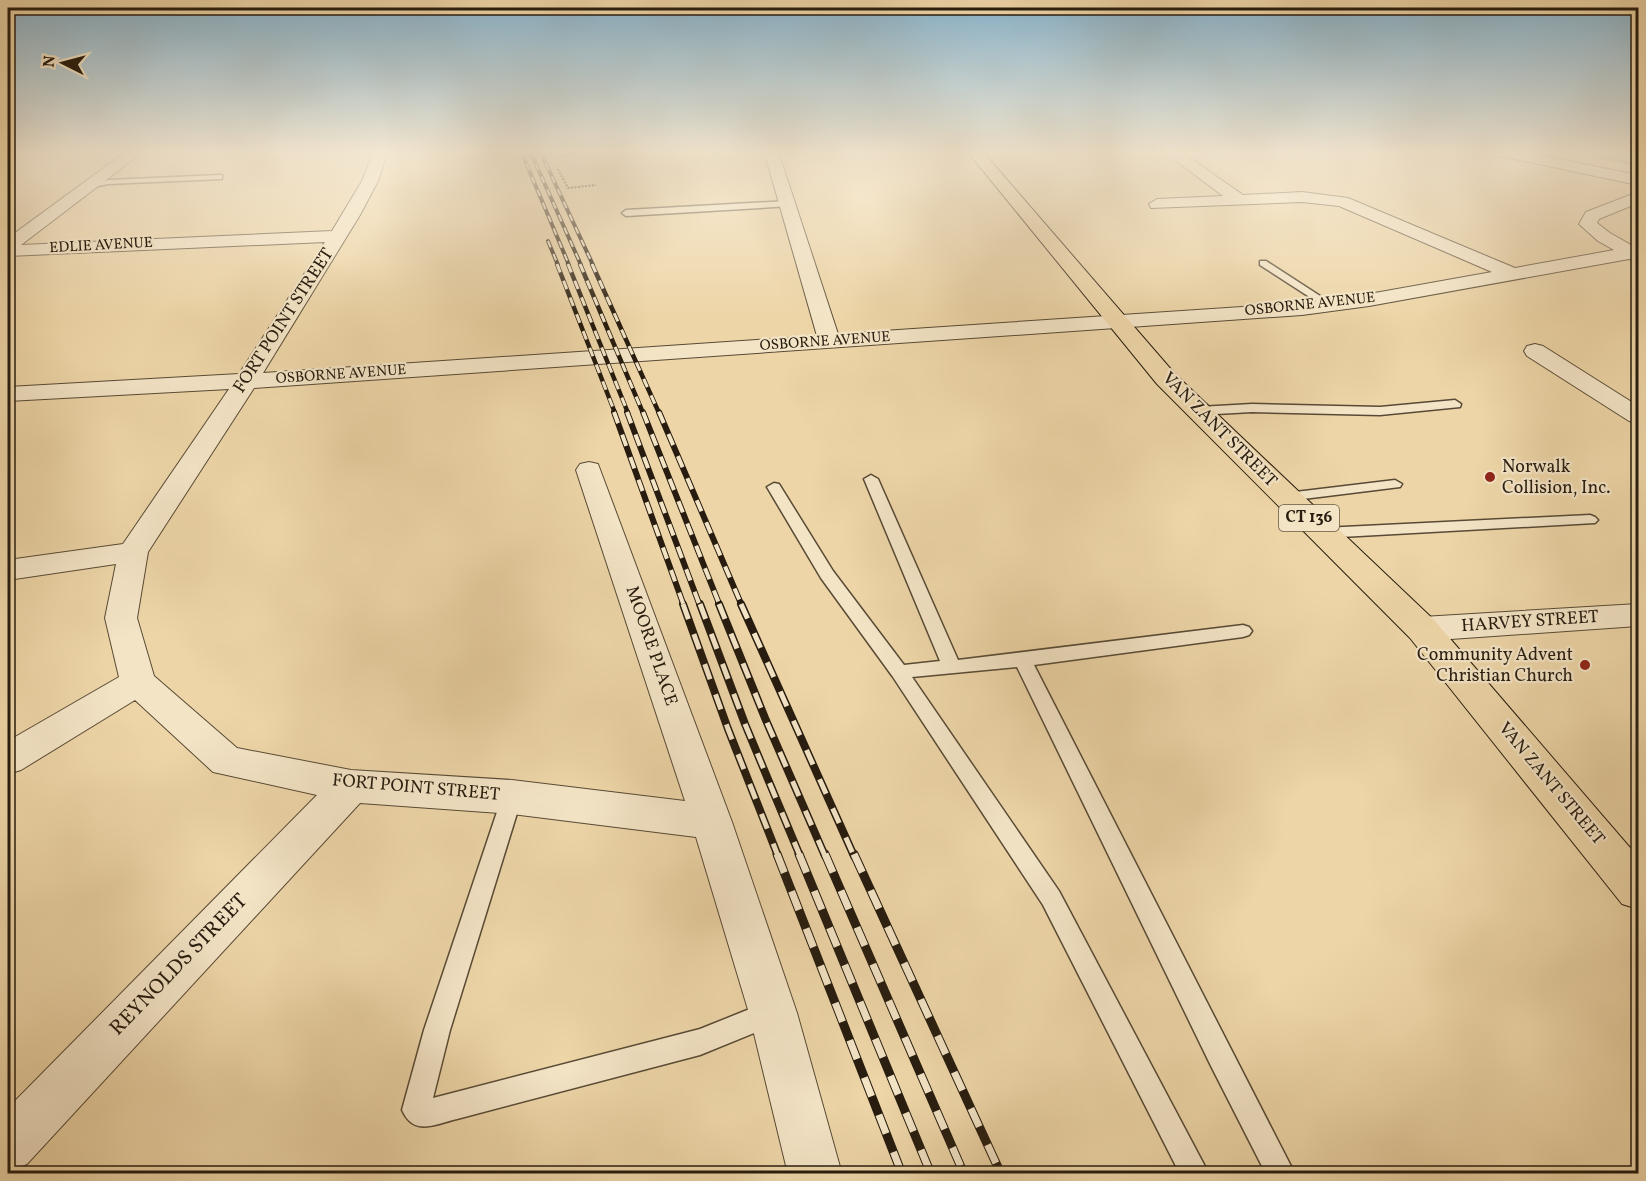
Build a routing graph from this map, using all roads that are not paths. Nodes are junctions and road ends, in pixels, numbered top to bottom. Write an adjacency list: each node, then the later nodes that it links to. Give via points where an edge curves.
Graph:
1 (62, 206): 10 (street)
2 (355, 206): 9 (street, FORT POINT STREET)
3 (750, 206): 8 (lane)
4 (789, 206): 17 (street)
5 (1021, 206): 16 (main road, VAN ZANT STREET / CT 136)
6 (1354, 206): 14 (street)
7 (1616, 206): 12 (street, via 1592,216 1588,224)
8 (626, 213)
9 (338, 236): 11 (street, EDLIE AVENUE); 19 (street, FORT POINT STREET)
10 (8, 246)
11 (8, 250)
12 (1634, 255): 14 (street, OSBORNE AVENUE)
13 (1263, 263): 15 (lane)
14 (1513, 274): 15 (street, OSBORNE AVENUE)
15 (1329, 305): 16 (street, OSBORNE AVENUE)
16 (1118, 321): 17 (street, OSBORNE AVENUE); 22 (main road, VAN ZANT STREET / CT 136, via 1166,379)
17 (829, 341): 19 (street, OSBORNE AVENUE)
18 (1535, 351): 23 (street)
19 (246, 381): 20 (street, OSBORNE AVENUE); 31 (street, FORT POINT STREET)
20 (8, 394)
21 (1455, 404): 22 (lane, via 1380,411)
22 (1199, 411): 28 (main road, VAN ZANT STREET / CT 136)
23 (1638, 416)
24 (589, 470): 43 (street, MOORE PLACE)
25 (871, 479): 37 (lane)
26 (1395, 484): 28 (lane)
27 (774, 487): 38 (lane, via 827,574)
28 (1287, 497): 30 (main road, VAN ZANT STREET / CT 136)
29 (1590, 520): 30 (lane)
30 (1323, 533): 34 (main road, VAN ZANT STREET / CT 136)
31 (132, 552): 32 (street); 39 (street, FORT POINT STREET, via 121,618)
32 (8, 570)
33 (1638, 615): 34 (street, HARVEY STREET)
34 (1422, 629): 44 (main road, VAN ZANT STREET / CT 136)
35 (1243, 631): 36 (lane)
36 (1023, 660): 37 (lane); 49 (lane)
37 (951, 665): 38 (lane)
38 (899, 672): 48 (lane, via 1051,898)
39 (138, 682): 40 (street); 41 (street, FORT POINT STREET, via 226,761)
40 (8, 759)
41 (351, 786): 42 (street, FORT POINT STREET); 46 (street, REYNOLDS STREET)
42 (512, 797): 43 (street, FORT POINT STREET); 45 (lane, via 437,1030 417,1110 420,1114 700,1042)
43 (712, 822): 45 (street)
44 (1638, 890)
45 (773, 1013): 47 (street)
46 (8, 1145)
47 (815, 1173)
48 (1195, 1173)
49 (1281, 1173)

